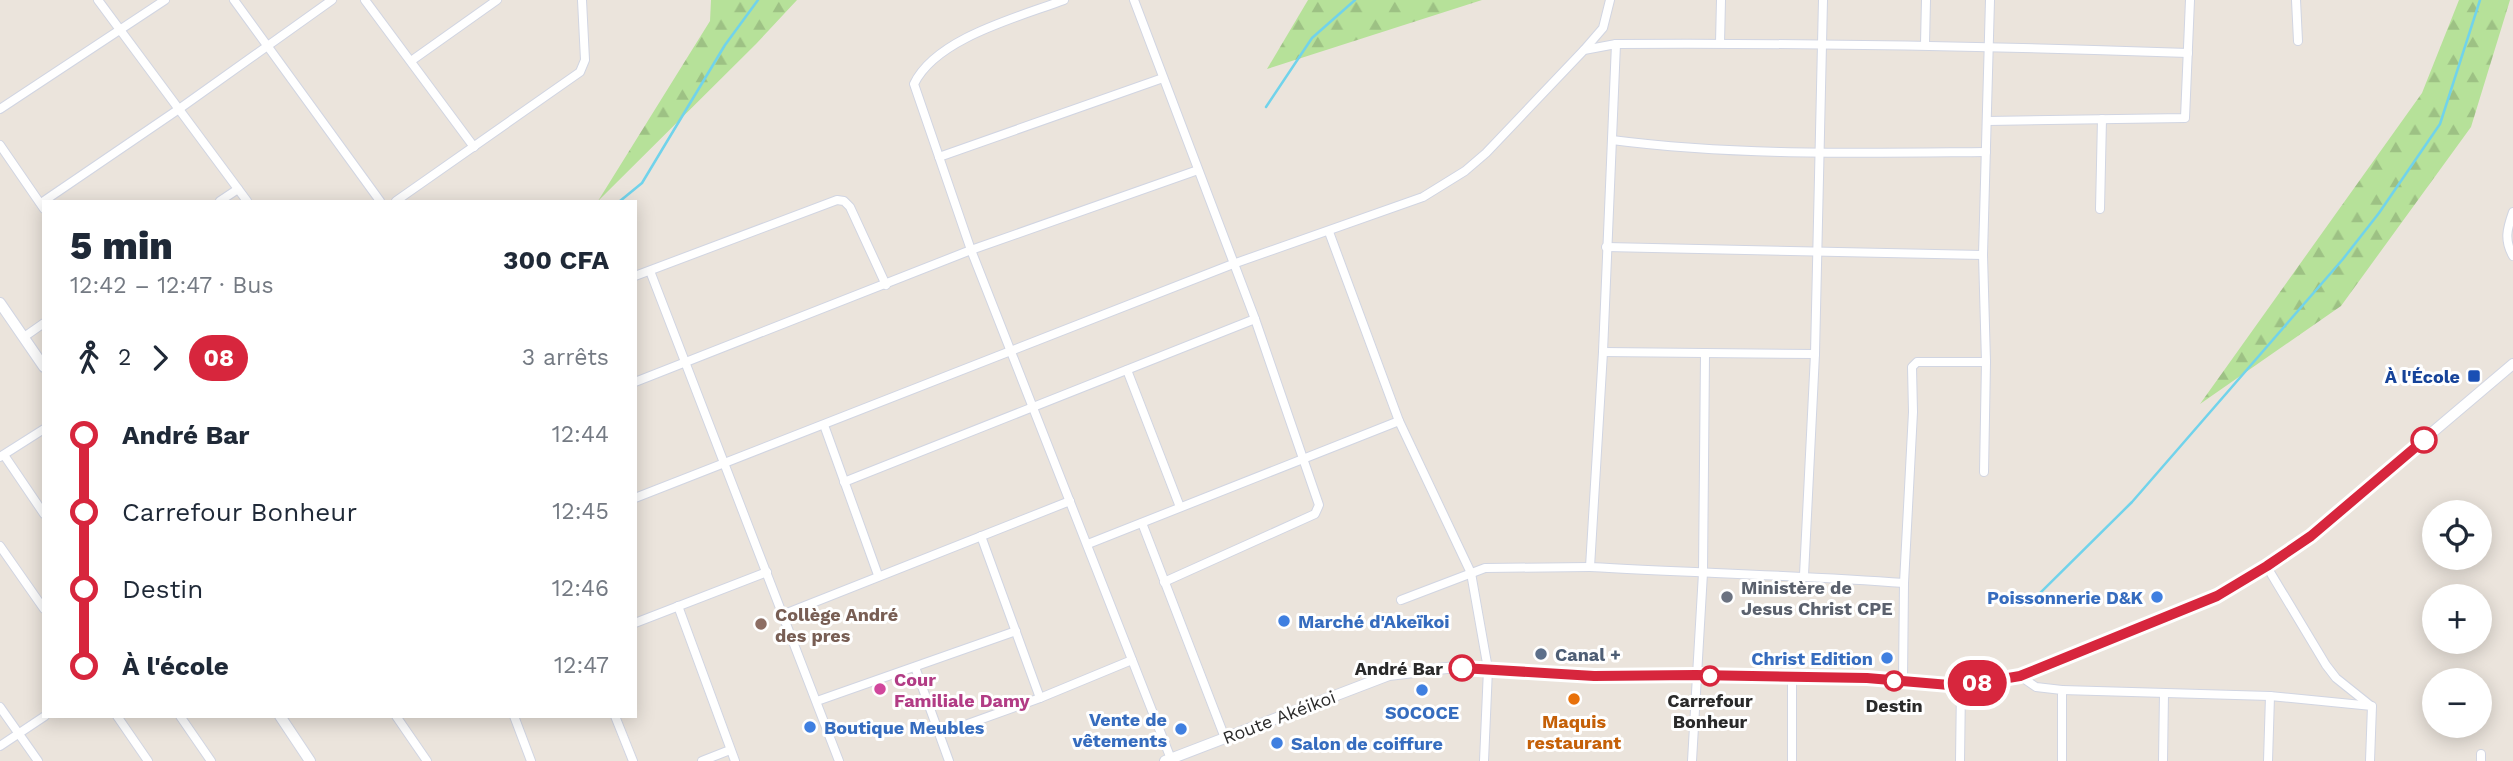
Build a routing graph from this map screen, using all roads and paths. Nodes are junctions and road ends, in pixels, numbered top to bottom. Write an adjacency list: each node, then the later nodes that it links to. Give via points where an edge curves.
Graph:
1 (98, 0): 17 (street)
2 (164, 0): 17 (street)
3 (234, 0): 24 (street)
4 (332, 0): 24 (street)
5 (365, 0): 27 (street)
6 (496, 0): 27 (street)
7 (582, 0): 35 (street, via 584,66)
8 (1064, 0): 38 (street, via 962,39 918,76 914,84)
9 (1134, 0): 28 (street)
10 (1611, 0): 25 (street, via 1603,27)
11 (1721, 0): 19 (street)
12 (1823, 0): 20 (street)
13 (1926, 0): 22 (street)
14 (1990, 0): 23 (street)
15 (2190, 0): 26 (street)
16 (2296, 0): 18 (street)
17 (120, 30): 29 (street); 30 (street)
18 (2298, 41)
19 (1720, 43): 20 (street); 21 (street)
20 (1822, 43): 22 (street); 37 (street)
21 (1616, 44): 25 (street); 33 (street)
22 (1925, 44): 23 (street)
23 (1989, 45): 26 (street); 32 (street)
24 (266, 46): 30 (street); 44 (street)
25 (1584, 50): 49 (street, via 1465,171 1423,197)
26 (2188, 53): 31 (street, via 2185,118)
27 (411, 61): 35 (street)
28 (1163, 78): 38 (street); 39 (street)
29 (0, 109)
30 (179, 109): 40 (street); 41 (street)
31 (2102, 119): 32 (street); 47 (street)
32 (1987, 121): 36 (street)
33 (1612, 141): 37 (street); 50 (street)
34 (0, 145): 46 (street)
35 (474, 146): 45 (street)
36 (1986, 152): 37 (street); 53 (street)
37 (1819, 153): 52 (street)
38 (939, 157): 51 (street)
39 (1198, 170): 51 (street); 55 (street)
40 (238, 189): 42 (street); 43 (street)
41 (49, 200)
42 (222, 200)
43 (246, 200)
44 (379, 200)
45 (397, 200)
46 (42, 203)
47 (2100, 209)
48 (2513, 212): 54 (street, via 2506,231)
49 (1329, 232): 55 (street); 74 (street)
50 (1606, 247): 52 (street); 64 (street)
51 (971, 250): 58 (street); 63 (street)
52 (1818, 252): 53 (street); 66 (street)
53 (1983, 256): 67 (street)
54 (2513, 256)
55 (1233, 264): 60 (street); 63 (street)
56 (650, 271): 57 (street); 58 (street, via 837,200 850,207); 70 (street)
57 (637, 275)
58 (886, 285): 70 (street)
59 (0, 303): 62 (street)
60 (1255, 318): 71 (street); 78 (street)
61 (42, 324): 62 (street)
62 (24, 337): 69 (street)
63 (1012, 351): 73 (street); 75 (street)
64 (1603, 352): 65 (street); 91 (street)
65 (1705, 354): 66 (street); 94 (street)
66 (1815, 354): 96 (street)
67 (1986, 362): 80 (street); 98 (street, via 1917,362 1912,367)
68 (2513, 363): 90 (street, Route Akéikoi, via 2311,536)
69 (42, 364)
70 (685, 364): 72 (street); 79 (street)
71 (1127, 370): 73 (street); 84 (street)
72 (637, 381)
73 (1034, 408): 81 (street); 83 (street)
74 (1399, 421): 78 (street); 93 (street)
75 (824, 425): 79 (street); 81 (street)
76 (42, 430): 77 (street)
77 (2, 456): 85 (street)
78 (1304, 457): 84 (street); 97 (street, via 1319,505 1315,514)
79 (726, 464): 82 (street); 92 (street)
80 (1984, 472)
81 (844, 482): 95 (street)
82 (637, 497)
83 (1070, 501): 87 (street); 88 (street)
84 (1180, 507): 86 (street)
85 (42, 511)
86 (1142, 523): 88 (street); 97 (street)
87 (981, 536): 95 (street); 104 (street)
88 (1088, 544): 105 (street)
89 (0, 546): 100 (street)
90 (2267, 566): 109 (street, Route Akéikoi, via 2217,596); 118 (street, via 2331,671)
91 (1590, 567): 93 (street, via 1485,568); 94 (street)
92 (767, 572): 101 (street); 102 (street)
93 (1471, 573): 99 (street); 107 (street)
94 (1703, 573): 96 (street); 108 (street)
95 (878, 575): 102 (street)
96 (1804, 575): 98 (street)
97 (1164, 582): 129 (street)
98 (1904, 583): 111 (street)
99 (1401, 600)
100 (42, 606)
101 (678, 606): 103 (street); 131 (street)
102 (782, 615): 117 (street)
103 (637, 622)
104 (1016, 631): 106 (street); 116 (street)
105 (1132, 660): 116 (street); 132 (street)
106 (915, 667): 117 (street); 128 (street)
107 (1488, 669): 108 (street, Route Akéikoi, via 1594,676); 129 (street, Route Akéikoi, via 1455,667 1389,675); 144 (street)
108 (1696, 675): 110 (street, Route Akéikoi); 145 (street)
109 (2020, 676): 112 (street, Route Akéikoi); 113 (street, via 2036,687)
110 (1792, 679): 111 (street, Route Akéikoi); 146 (street)
111 (1903, 681): 112 (street, Route Akéikoi)
112 (1961, 686): 147 (street)
113 (2063, 690): 114 (street); 148 (street)
114 (2164, 693): 115 (street); 149 (street)
115 (2270, 696): 118 (street); 150 (street)
116 (1040, 698): 128 (street)
117 (817, 701): 142 (street)
118 (2372, 706): 151 (street)
119 (0, 707): 127 (street)
120 (42, 718): 127 (street)
121 (118, 718): 134 (street)
122 (181, 718): 135 (street)
123 (281, 718): 136 (street)
124 (397, 718): 137 (street)
125 (515, 718): 138 (street)
126 (616, 718): 139 (street)
127 (19, 734): 130 (street); 133 (street)
128 (940, 734): 143 (street)
129 (1225, 738): 132 (street, Route Akéikoi)
130 (0, 746)
131 (730, 750): 140 (street); 141 (street)
132 (1168, 760)
133 (38, 761)
134 (148, 761)
135 (211, 761)
136 (310, 761)
137 (428, 761)
138 (530, 761)
139 (633, 761)
140 (702, 761)
141 (735, 761)
142 (839, 761)
143 (949, 761)
144 (1484, 761)
145 (1692, 761)
146 (1792, 761)
147 (1961, 761)
148 (2062, 761)
149 (2163, 761)
150 (2268, 761)
151 (2370, 761)

